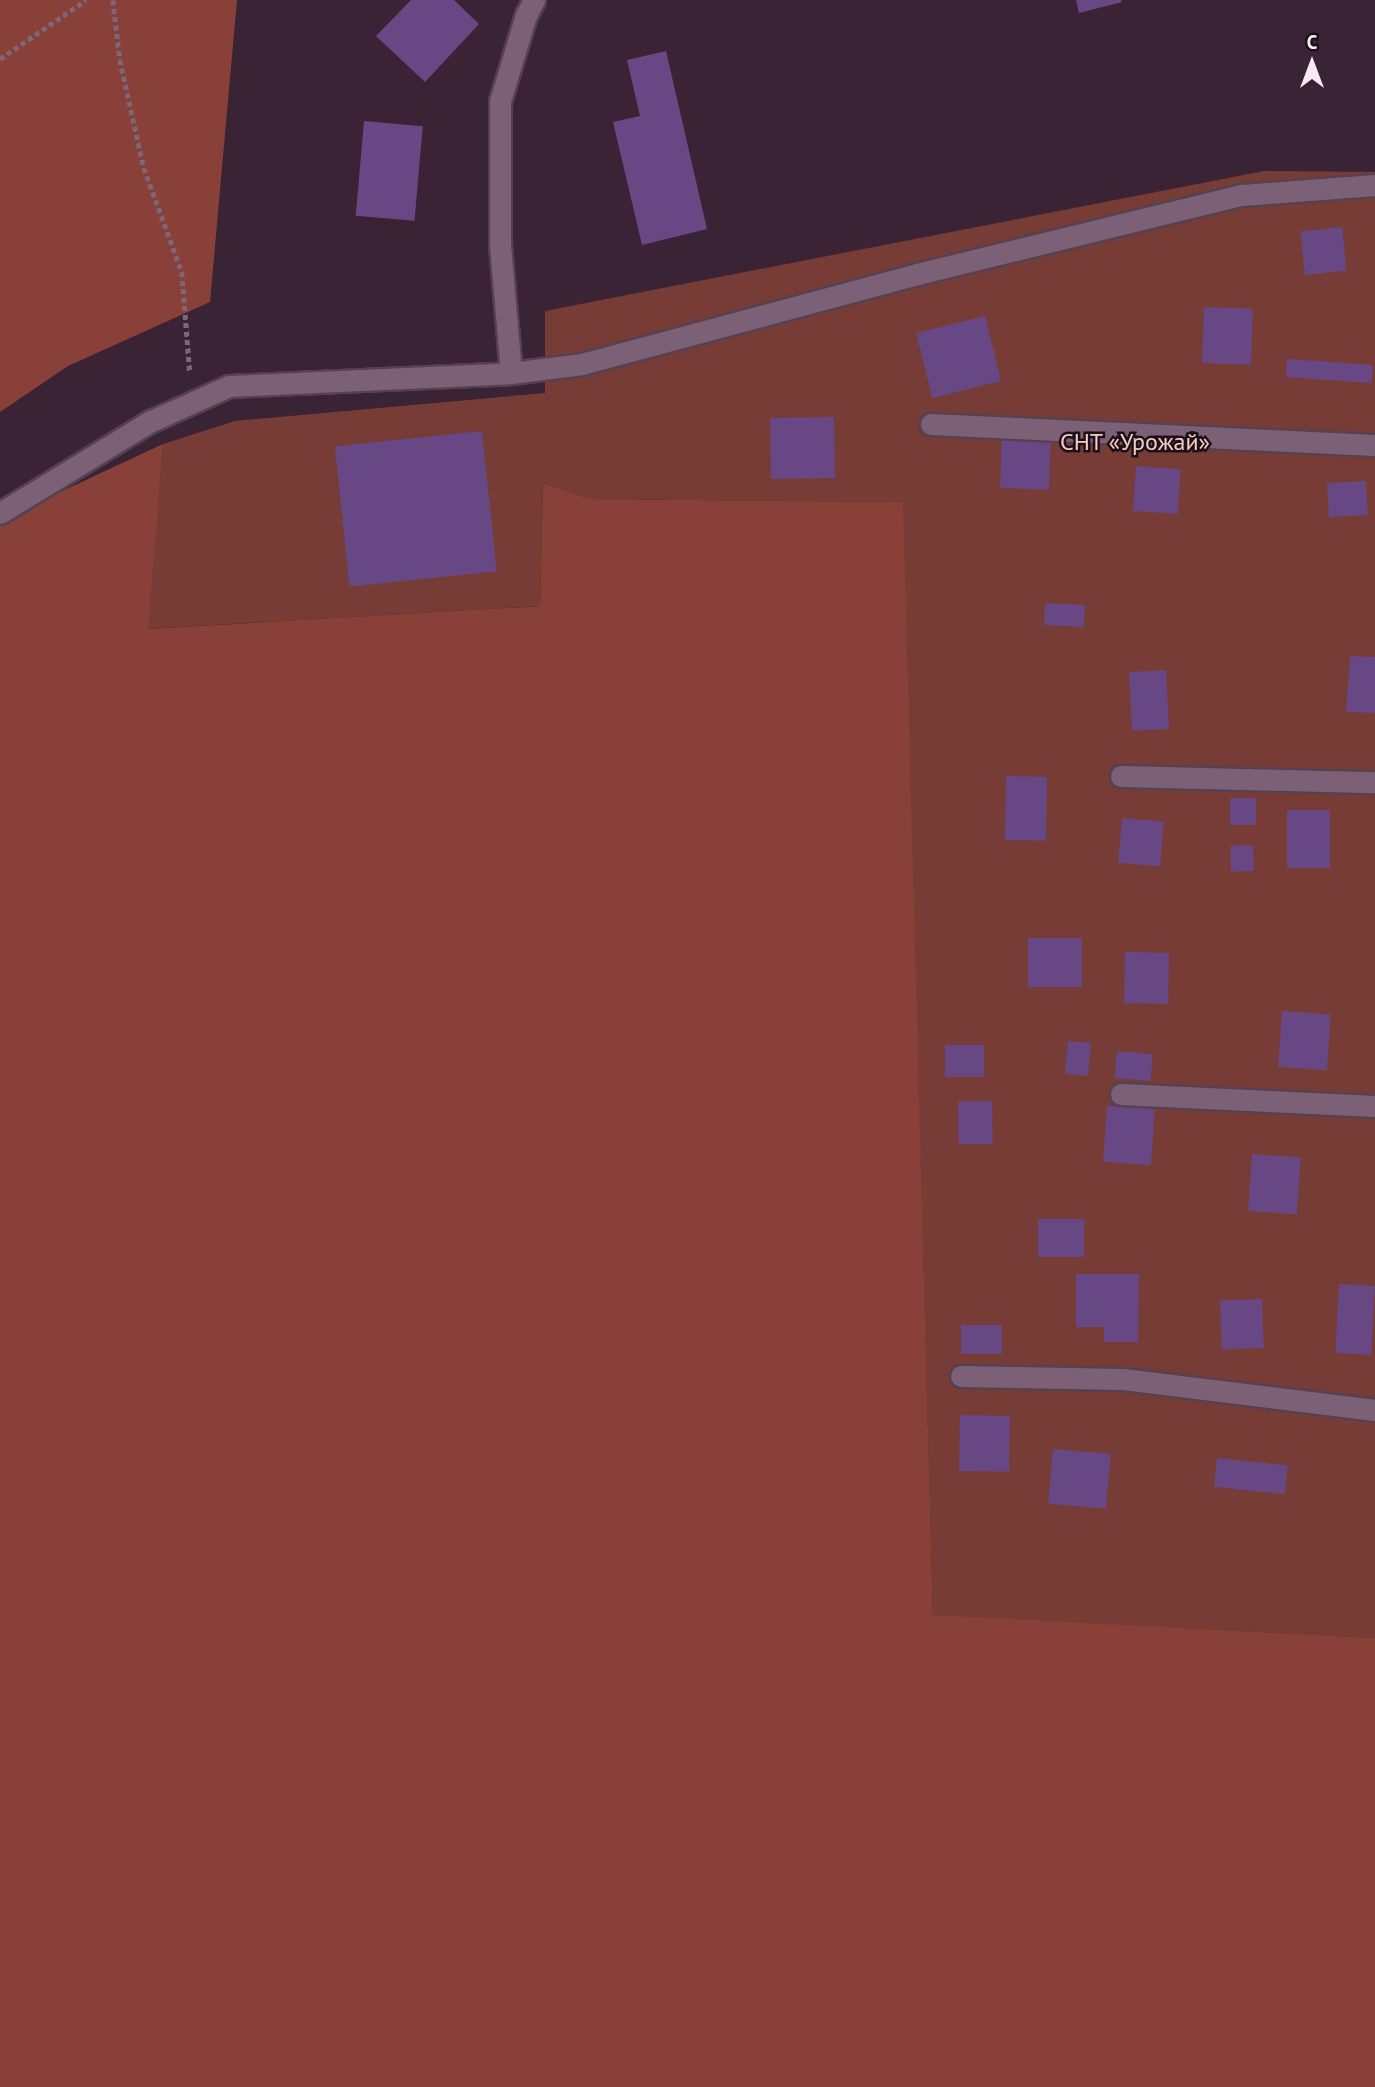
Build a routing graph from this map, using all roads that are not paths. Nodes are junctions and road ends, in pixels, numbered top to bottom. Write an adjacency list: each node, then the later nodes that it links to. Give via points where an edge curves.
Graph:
1 (534, 0): 3 (street, via 500,101 500,244)
2 (1375, 185): 3 (street, via 1242,195 917,274 582,364)
3 (511, 373): 6 (street, via 229,386 151,421)
4 (930, 424): 5 (street)
5 (1375, 445)
6 (0, 513)
7 (1121, 776): 8 (street)
8 (1375, 782)
9 (1121, 1094): 10 (street)
10 (1375, 1106)
11 (961, 1377): 12 (street, via 1123,1379)
12 (1375, 1410)

